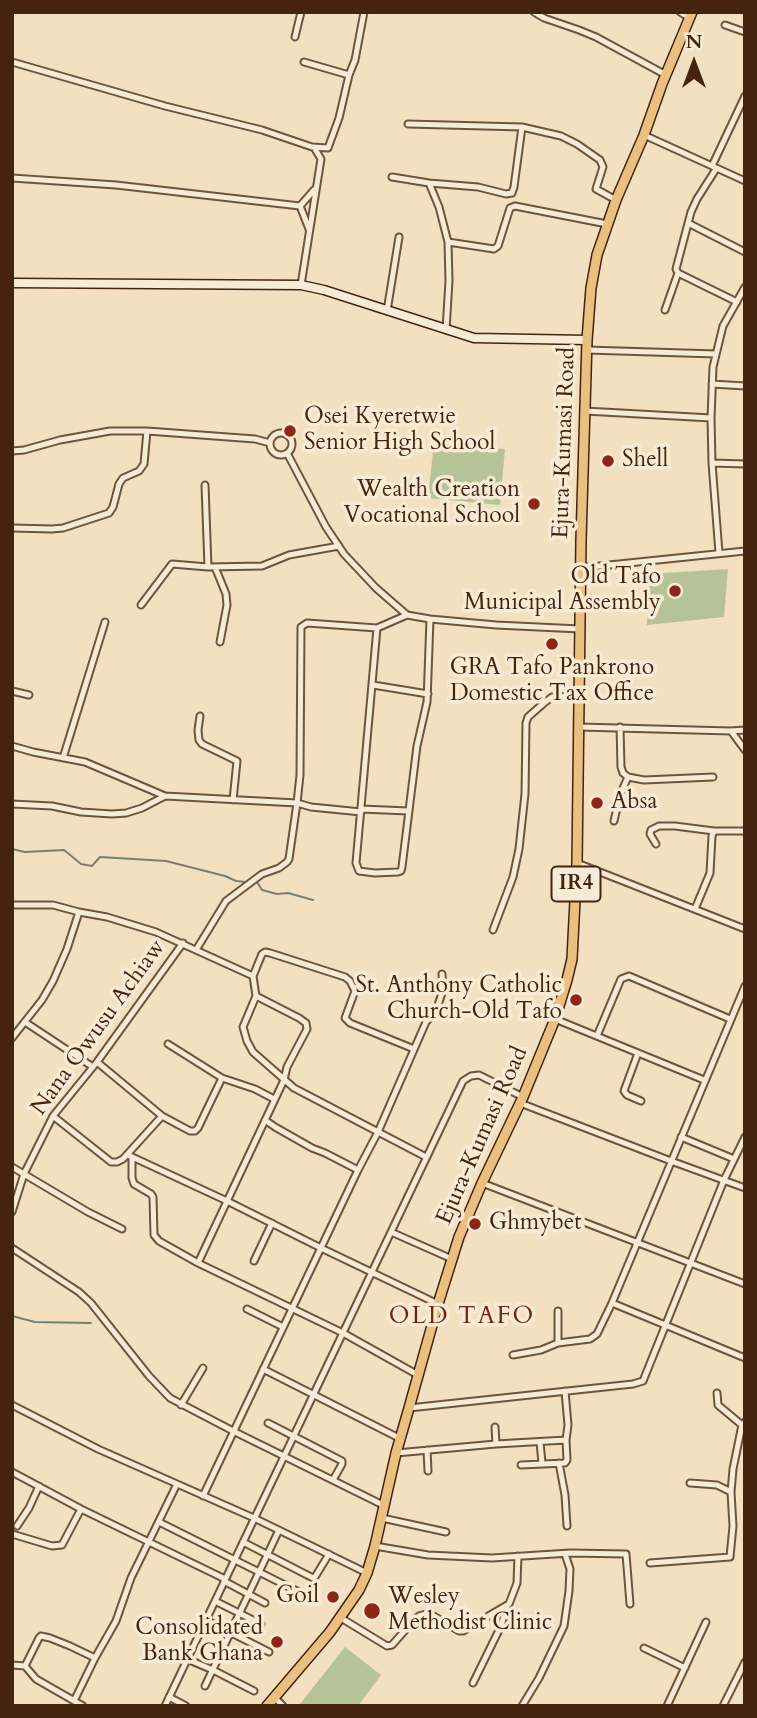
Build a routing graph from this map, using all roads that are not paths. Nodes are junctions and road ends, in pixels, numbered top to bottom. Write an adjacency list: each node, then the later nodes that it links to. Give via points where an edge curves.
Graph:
1 (301, 12): 8 (street)
2 (364, 12): 11 (street)
3 (534, 12): 12 (street, via 588,33)
4 (680, 12): 5 (street)
5 (691, 15): 12 (main road, Ejura-Kumasi Road / IR4)
6 (725, 25): 7 (street)
7 (745, 32)
8 (295, 37)
9 (12, 62): 17 (street)
10 (304, 62): 11 (street)
11 (349, 75): 17 (street, via 328,148)
12 (666, 75): 16 (main road, Ejura-Kumasi Road / IR4)
13 (745, 96): 18 (street)
14 (408, 124): 15 (street)
15 (522, 127): 24 (street); 25 (street, via 561,136 600,160 603,167 596,189)
16 (644, 135): 18 (street); 25 (main road, Ejura-Kumasi Road / IR4)
17 (313, 147): 23 (street, via 321,159)
18 (714, 167): 21 (street); 28 (street)
19 (392, 177): 22 (street)
20 (12, 178): 26 (street)
21 (745, 181)
22 (429, 183): 24 (street); 32 (street)
23 (316, 188): 26 (street); 30 (street)
24 (512, 193): 27 (street)
25 (615, 200): 29 (main road, Ejura-Kumasi Road / IR4)
26 (300, 206): 30 (street)
27 (510, 208): 29 (street); 32 (street, via 494,249)
28 (688, 223): 33 (street); 34 (street)
29 (607, 224): 42 (main road, Ejura-Kumasi Road / IR4, via 594,269)
30 (310, 230): 36 (street)
31 (399, 237): 40 (street)
32 (448, 242): 41 (street)
33 (745, 252)
34 (678, 273): 38 (street); 39 (street)
35 (12, 283): 36 (street)
36 (301, 285): 40 (street)
37 (745, 287): 38 (street)
38 (737, 302): 43 (street, via 723,326)
39 (665, 310)
40 (387, 311): 41 (street)
41 (446, 330): 42 (street, via 474,338)
42 (587, 345): 43 (street); 46 (main road, Ejura-Kumasi Road / IR4)
43 (716, 354): 44 (street)
44 (712, 384): 45 (street); 47 (street)
45 (745, 386)
46 (585, 411): 47 (street); 60 (main road, Ejura-Kumasi Road / IR4)
47 (710, 418): 52 (street)
48 (147, 431): 49 (street); 50 (street, via 110,431); 55 (street, via 144,464 123,478 109,513 52,529)
49 (270, 443): 51 (street, via 275,454); 51 (street, via 274,435 286,435 291,442)
50 (12, 451)
51 (287, 453): 56 (street)
52 (712, 463): 53 (street); 58 (street)
53 (745, 464)
54 (205, 485): 59 (street)
55 (12, 528)
56 (339, 546): 59 (street, via 289,555 262,566); 62 (street)
57 (745, 551): 58 (street)
58 (719, 553): 60 (street)
59 (212, 567): 61 (street, via 172,564); 67 (street, via 226,594)
60 (580, 568): 66 (main road, Ejura-Kumasi Road / IR4)
61 (141, 605)
62 (407, 615): 63 (street); 65 (street)
63 (430, 619): 66 (street); 70 (street)
64 (105, 622): 80 (street)
65 (377, 628): 68 (street); 85 (street, via 307,623 300,627)
66 (580, 629): 72 (main road, Ejura-Kumasi Road / IR4)
67 (220, 642)
68 (373, 685): 70 (street); 87 (street)
69 (12, 691): 71 (street)
70 (428, 694): 88 (street)
71 (29, 695)
72 (579, 696): 74 (main road, Ejura-Kumasi Road / IR4); 98 (street, via 552,697 528,717 519,849)
73 (200, 716): 84 (street, via 202,744 237,761)
74 (579, 727): 75 (street); 93 (main road, Ejura-Kumasi Road / IR4)
75 (620, 727): 77 (street); 81 (street, via 621,767)
76 (745, 730): 77 (street)
77 (731, 732): 79 (street)
78 (12, 746): 80 (street)
79 (745, 750)
80 (64, 758): 83 (street, via 96,766)
81 (628, 777): 82 (street); 89 (street)
82 (713, 777)
83 (165, 796): 84 (street); 86 (street, via 142,808 112,814)
84 (233, 800): 85 (street)
85 (297, 803): 87 (street); 100 (street, via 287,862 226,901)
86 (12, 804)
87 (361, 811): 88 (street); 88 (street, via 357,868 398,872)
88 (408, 811)
89 (614, 821)
90 (714, 831): 91 (street); 92 (street, via 659,826 650,834); 95 (street, via 710,873)
91 (745, 831)
92 (656, 844)
93 (577, 863): 95 (street); 105 (main road, Ejura-Kumasi Road / IR4, via 572,958)
94 (12, 905): 96 (street, via 53,905)
95 (695, 909): 97 (street)
96 (79, 912): 99 (street); 107 (street, via 53,981)
97 (745, 929)
98 (493, 930)
99 (183, 943): 100 (street); 113 (street, Nana Owusu Achiaw)
100 (196, 950): 102 (street)
101 (442, 974): 111 (street, via 443,990 436,1011)
102 (253, 976): 104 (street); 111 (street, via 265,952 345,977 355,991 345,1018)
103 (745, 986): 106 (street)
104 (256, 996): 115 (street, via 244,1034 253,1052); 115 (street, via 307,1025)
105 (555, 1019): 108 (street); 118 (main road, Ejura-Kumasi Road / IR4)
106 (730, 1019): 108 (street, via 629,976 621,979); 116 (street)
107 (25, 1022): 109 (street); 113 (street)
108 (597, 1036): 112 (street)
109 (12, 1038)
110 (168, 1044): 114 (street)
111 (414, 1049): 123 (street)
112 (638, 1053): 116 (street); 119 (street, via 624,1091)
113 (95, 1065): 120 (street, Nana Owusu Achiaw); 121 (street)
114 (222, 1078): 117 (street); 121 (street, via 195,1131)
115 (284, 1080): 117 (street); 123 (street)
116 (704, 1080): 124 (street)
117 (274, 1099): 122 (street)
118 (521, 1100): 127 (street, via 479,1076 467,1077); 129 (street); 134 (main road, Ejura-Kumasi Road / IR4)
119 (641, 1101)
120 (53, 1116): 126 (street, via 111,1162); 132 (street, Nana Owusu Achiaw)
121 (162, 1116): 126 (street)
122 (265, 1119): 131 (street); 136 (street)
123 (378, 1132): 127 (street); 131 (street)
124 (681, 1137): 128 (street); 129 (street)
125 (745, 1137): 128 (street)
126 (130, 1156): 136 (street); 146 (street, via 134,1184 153,1197 154,1235)
127 (426, 1157): 140 (street)
128 (734, 1159): 133 (street)
129 (671, 1161): 133 (street); 141 (street)
130 (12, 1167): 132 (street)
131 (358, 1170): 143 (street)
132 (24, 1174): 137 (street, Nana Owusu Achiaw); 139 (street)
133 (724, 1180): 135 (street); 147 (street)
134 (482, 1183): 141 (street); 144 (main road, Ejura-Kumasi Road / IR4)
135 (745, 1188)
136 (227, 1200): 138 (street); 146 (street)
137 (12, 1212)
138 (272, 1223): 143 (street); 145 (street)
139 (122, 1229)
140 (391, 1232): 144 (street); 148 (street)
141 (638, 1242): 147 (street); 151 (street)
142 (12, 1248): 169 (street, via 91,1303 159,1388)
143 (321, 1248): 148 (street); 153 (street)
144 (452, 1259): 152 (main road, Ejura-Kumasi Road / IR4)
145 (254, 1261)
146 (198, 1263): 153 (street)
147 (689, 1264): 150 (street); 156 (street)
148 (372, 1272): 152 (street); 158 (street)
149 (745, 1273): 150 (street)
150 (743, 1283)
151 (612, 1303): 156 (street); 159 (street, via 596,1336)
152 (438, 1304): 164 (main road, Ejura-Kumasi Road / IR4)
153 (292, 1308): 157 (street); 158 (street)
154 (247, 1309): 157 (street)
155 (558, 1311): 159 (street)
156 (664, 1325): 161 (street); 165 (street, via 643,1381)
157 (283, 1328): 163 (street)
158 (343, 1333): 164 (street); 167 (street)
159 (558, 1343): 160 (street)
160 (513, 1355)
161 (745, 1358)
162 (203, 1368): 169 (street)
163 (264, 1369): 167 (street); 174 (street)
164 (418, 1375): 170 (main road, Ejura-Kumasi Road / IR4)
165 (565, 1391): 170 (street); 177 (street)
166 (717, 1393): 172 (street, via 718,1405)
167 (313, 1395): 175 (street); 176 (street)
168 (12, 1405): 190 (street)
169 (181, 1405): 174 (street)
170 (409, 1408): 176 (main road, Ejura-Kumasi Road / IR4)
171 (268, 1423): 175 (street)
172 (743, 1423): 192 (street)
173 (495, 1427): 179 (street)
174 (233, 1431): 182 (street); 193 (street)
175 (294, 1436): 182 (street); 188 (street, via 342,1461)
176 (401, 1439): 181 (main road, Ejura-Kumasi Road / IR4)
177 (566, 1440): 178 (street); 184 (street, via 567,1460)
178 (540, 1441): 179 (street); 183 (street)
179 (496, 1444): 180 (street)
180 (427, 1450): 181 (street); 186 (street)
181 (396, 1453): 194 (main road, Ejura-Kumasi Road / IR4)
182 (284, 1456): 188 (street); 196 (street)
183 (542, 1463): 184 (street); 185 (street)
184 (559, 1463): 200 (street)
185 (521, 1465)
186 (428, 1471)
187 (12, 1472): 191 (street)
188 (333, 1480): 194 (street)
189 (690, 1483): 192 (street, via 717,1485)
190 (177, 1484): 193 (street); 198 (street)
191 (39, 1486): 195 (street); 199 (street)
192 (731, 1492): 212 (street, via 730,1557)
193 (203, 1496): 196 (street)
194 (385, 1506): 197 (main road, Ejura-Kumasi Road / IR4)
195 (81, 1509): 203 (street, via 62,1545); 205 (street)
196 (254, 1518): 201 (street); 204 (street)
197 (382, 1518): 202 (street); 206 (main road, Ejura-Kumasi Road / IR4)
198 (159, 1522): 205 (street); 211 (street)
199 (17, 1526)
200 (568, 1526)
201 (279, 1530): 207 (street); 209 (street)
202 (446, 1532)
203 (12, 1534)
204 (243, 1542): 209 (street); 211 (street)
205 (148, 1543): 215 (street); 230 (street, via 116,1621)
206 (376, 1546): 210 (street, via 428,1555); 214 (main road, Ejura-Kumasi Road / IR4)
207 (329, 1554): 209 (street, via 313,1578); 214 (street)
208 (565, 1554): 210 (street); 220 (street, via 627,1556); 248 (street, via 570,1569 564,1626)
209 (268, 1555): 213 (street)
210 (518, 1556): 221 (street, via 517,1583)
211 (234, 1560): 213 (street); 215 (street)
212 (650, 1563)
213 (260, 1573): 216 (street); 217 (street)
214 (367, 1573): 223 (main road, Ejura-Kumasi Road / IR4)
215 (225, 1580): 216 (street); 218 (street)
216 (250, 1594): 219 (street); 222 (street)
217 (303, 1594)
218 (215, 1601): 222 (street); 224 (street)
219 (265, 1602)
220 (630, 1604)
221 (507, 1606): 223 (street, via 463,1631 432,1615 419,1616 387,1646); 237 (street)
222 (240, 1614): 226 (street); 227 (street)
223 (341, 1618): 241 (main road, Ejura-Kumasi Road / IR4)
224 (206, 1620): 227 (street); 231 (street)
225 (706, 1622): 235 (street)
226 (261, 1623)
227 (231, 1633): 229 (street); 236 (street)
228 (644, 1647): 235 (street)
229 (269, 1652)
230 (95, 1658): 234 (street, via 41,1636); 242 (street)
231 (187, 1660): 236 (street); 240 (street)
232 (745, 1662): 250 (street)
233 (12, 1665): 234 (street)
234 (25, 1667): 242 (street, via 36,1679)
235 (685, 1668): 249 (street)
236 (213, 1670): 238 (street); 239 (street)
237 (473, 1683)
238 (205, 1686)
239 (254, 1691)
240 (169, 1697): 244 (street); 245 (street)
241 (274, 1697): 246 (main road, Ejura-Kumasi Road / IR4); 247 (street)
242 (74, 1701): 243 (street)
243 (83, 1706)
244 (165, 1706)
245 (186, 1706)
246 (267, 1706)
247 (283, 1706)
248 (522, 1706)
249 (667, 1706)
250 (723, 1706)

